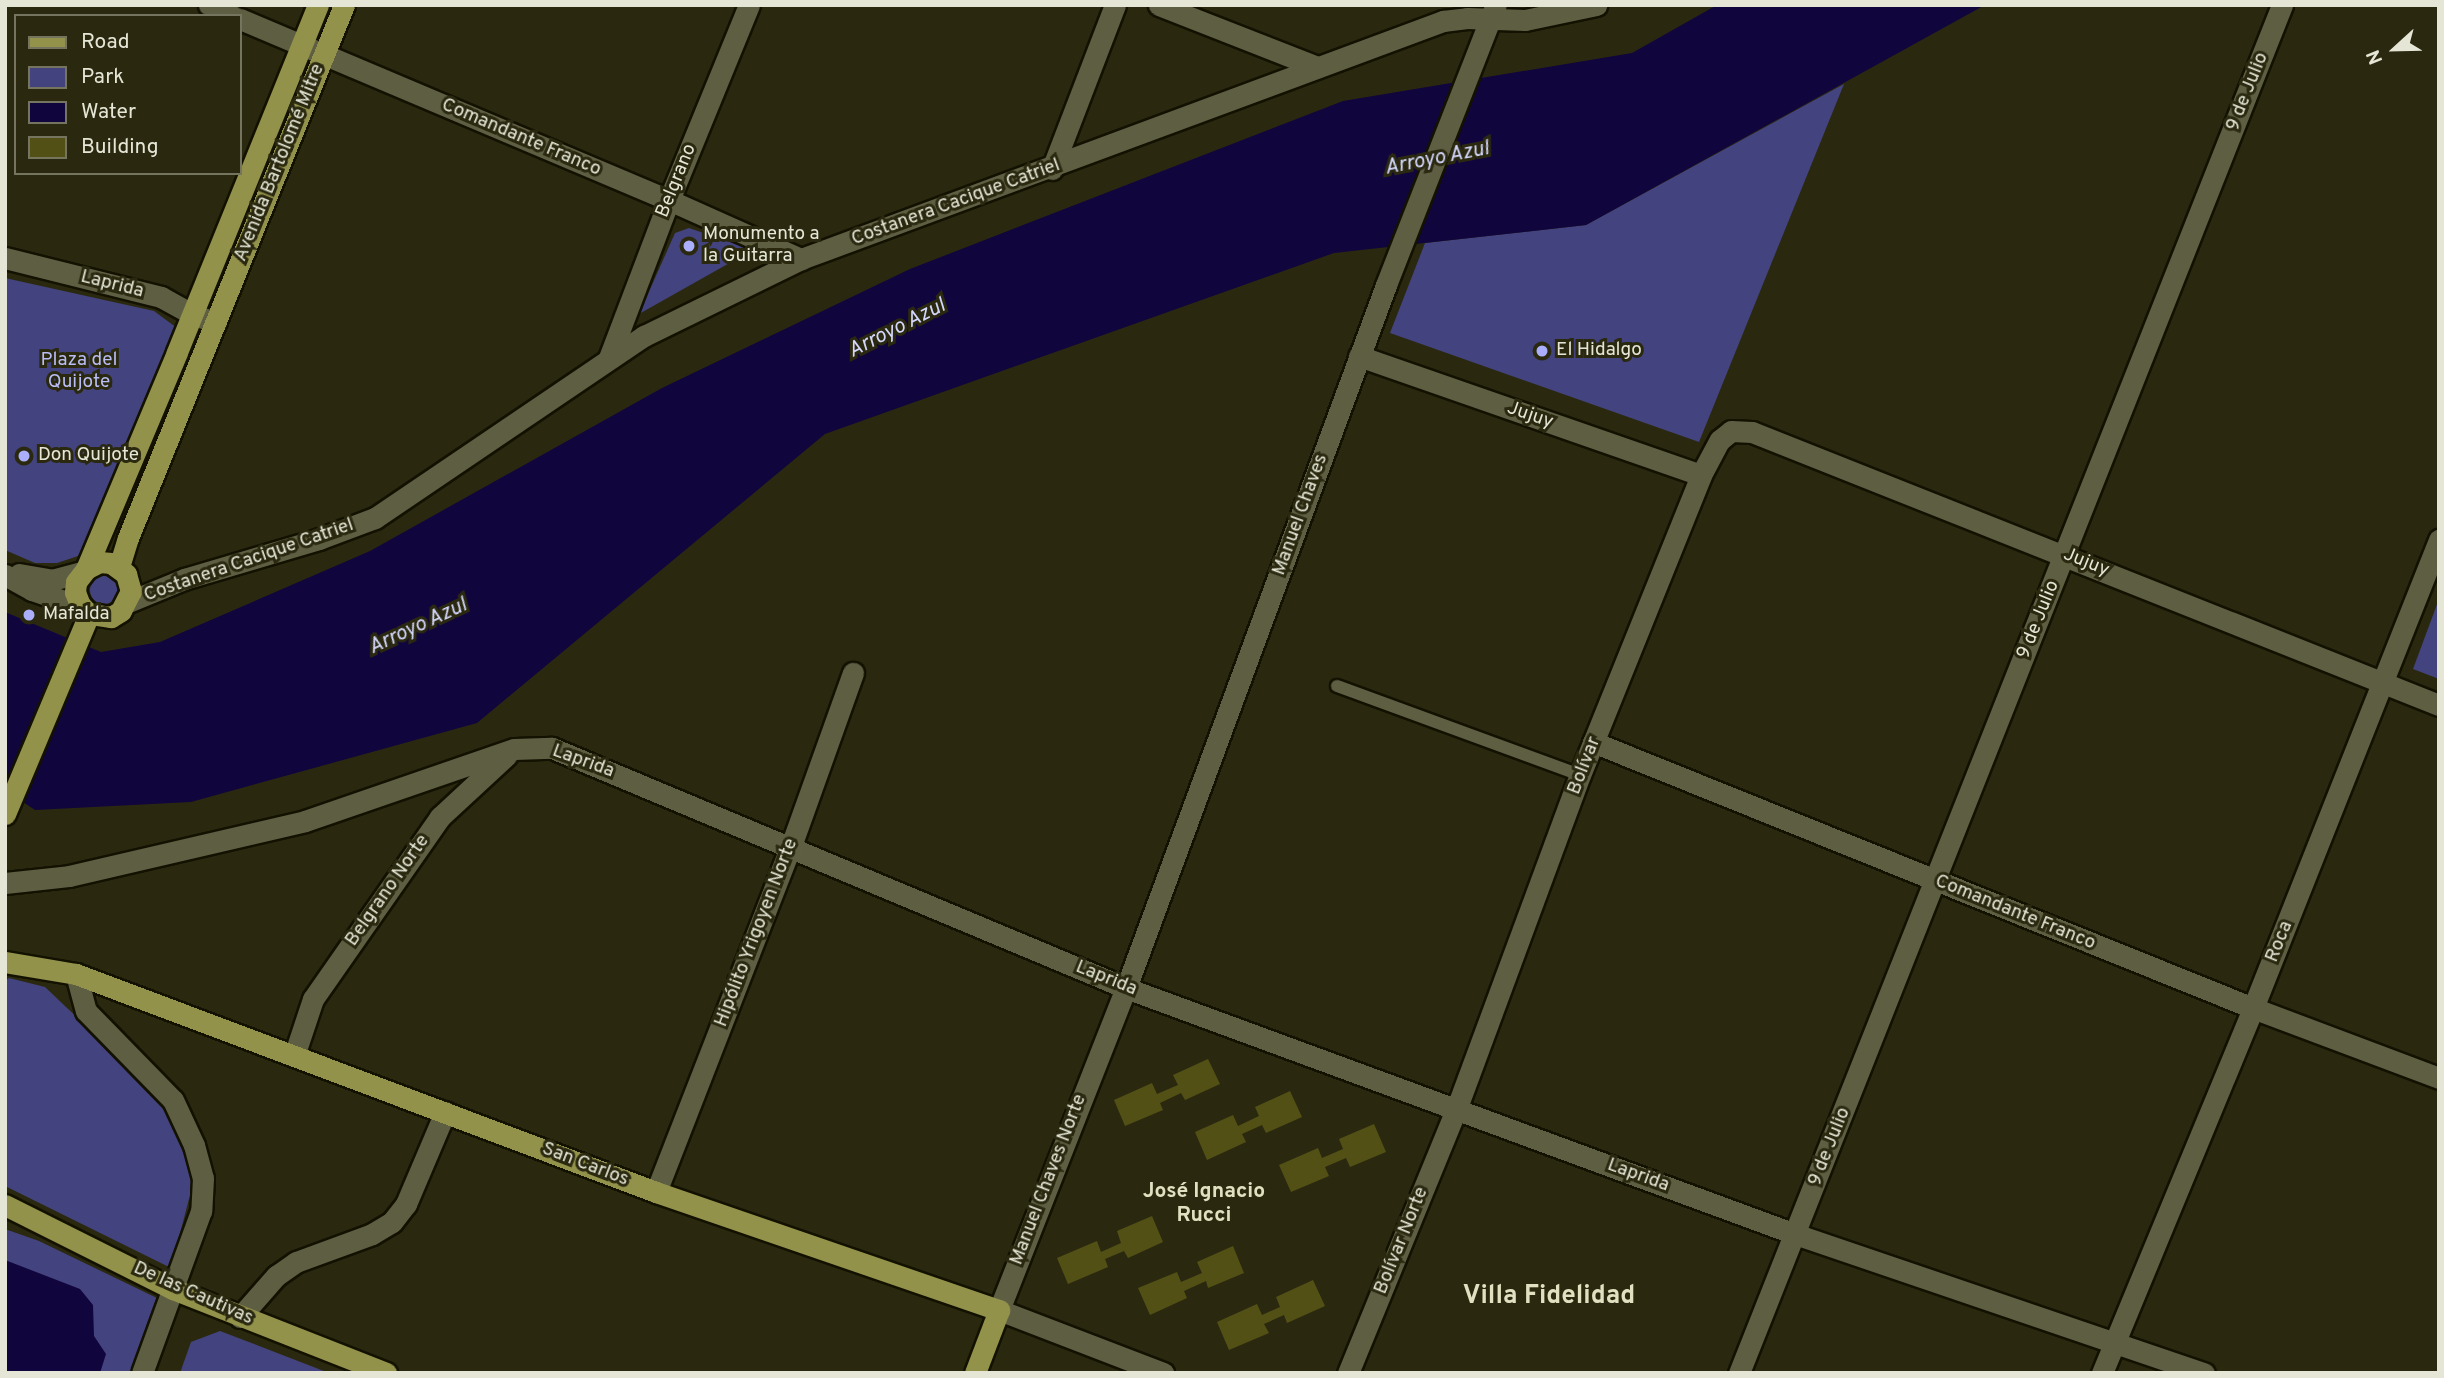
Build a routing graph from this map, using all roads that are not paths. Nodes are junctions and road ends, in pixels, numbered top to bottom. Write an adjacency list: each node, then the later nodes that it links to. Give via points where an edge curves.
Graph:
1 (209, 5): 10 (street)
2 (318, 5): 12 (main road, Avenida Bartolomé Mitre)
3 (344, 5): 13 (main road, Avenida Bartolomé Mitre)
4 (750, 5): 16 (street, Belgrano)
5 (1115, 5): 15 (street)
6 (1159, 5): 14 (street)
7 (1596, 5): 9 (street, Costanera Cacique Catriel, via 1525,20)
8 (2282, 5): 26 (street, 9 de Julio)
9 (1493, 13): 14 (street, Costanera Cacique Catriel, via 1443,21); 21 (street, Manuel Chaves)
10 (229, 14)
11 (242, 20): 12 (street, Comandante Franco)
12 (302, 46): 13 (street, Comandante Franco); 19 (main road, Avenida Bartolomé Mitre)
13 (324, 55): 16 (street, Comandante Franco); 20 (main road, Avenida Bartolomé Mitre)
14 (1317, 67): 15 (street, Costanera Cacique Catriel)
15 (1052, 169): 18 (street, Costanera Cacique Catriel)
16 (668, 200): 18 (street, Comandante Franco); 22 (street, Belgrano)
17 (5, 258): 19 (street, Laprida, via 161,297)
18 (801, 259): 22 (street, Costanera Cacique Catriel, via 644,336)
19 (193, 315): 20 (street, Laprida); 29 (main road, Avenida Bartolomé Mitre)
20 (216, 321): 27 (main road, Avenida Bartolomé Mitre)
21 (1360, 356): 24 (street, Jujuy); 46 (street, Manuel Chaves)
22 (609, 358): 31 (street, Costanera Cacique Catriel, via 375,518 319,540 184,579)
23 (1731, 431): 24 (street, Bolívar, via 1720,440); 26 (street, Jujuy, via 1752,432)
24 (1701, 475): 37 (street, Bolívar)
25 (2439, 540): 34 (street, Roca)
26 (2065, 555): 34 (street, Jujuy); 42 (street, 9 de Julio)
27 (119, 567): 29 (main road, via 100,562); 31 (main road, via 130,582)
28 (5, 569): 29 (street, via 52,580)
29 (84, 570): 32 (main road, via 75,592)
30 (5, 575): 32 (street)
31 (128, 602): 32 (main road, via 111,617)
32 (86, 611): 40 (main road, via 81,635)
33 (853, 673): 41 (street, Hipólito Yrigoyen Norte)
34 (2384, 683): 36 (street, Jujuy); 47 (street, Roca)
35 (1337, 686): 39 (lane)
36 (2439, 705)
37 (1593, 742): 39 (street, Bolívar); 42 (street, Comandante Franco)
38 (514, 749): 41 (street, Laprida, via 552,748); 43 (street, Laprida, via 305,821 69,877); 48 (street, Belgrano Norte, via 440,817 313,999)
39 (1580, 775): 50 (street, Bolívar)
40 (5, 814)
41 (791, 846): 46 (street, Laprida); 52 (street, Hipólito Yrigoyen Norte)
42 (1936, 881): 47 (street, Comandante Franco); 54 (street, 9 de Julio)
43 (5, 883)
44 (5, 962): 45 (main road, San Carlos)
45 (76, 974): 48 (main road, San Carlos); 55 (street, via 86,1011 173,1100 194,1144 203,1178 201,1211)
46 (1126, 988): 50 (street, Laprida); 56 (street, Manuel Chaves Norte)
47 (2253, 1008): 49 (street, Comandante Franco); 58 (street, Roca)
48 (294, 1056): 51 (main road, San Carlos)
49 (2439, 1078)
50 (1456, 1110): 54 (street, Laprida); 63 (street, Bolívar Norte)
51 (444, 1112): 52 (main road, San Carlos); 57 (street, via 406,1204 392,1222 296,1262 276,1276)
52 (656, 1192): 56 (main road, San Carlos)
53 (5, 1205): 55 (main road, De las Cautivas)
54 (1795, 1234): 58 (street, Laprida); 64 (street, 9 de Julio)
55 (173, 1289): 57 (main road, De las Cautivas); 59 (street)
56 (999, 1310): 61 (main road, Manuel Chaves Norte); 62 (street, San Carlos)
57 (240, 1317): 60 (main road, De las Cautivas)
58 (2115, 1342): 65 (street, Roca); 66 (street, Laprida)
59 (142, 1373)
60 (386, 1373)
61 (975, 1373)
62 (1163, 1373)
63 (1348, 1373)
64 (1739, 1373)
65 (2102, 1373)
66 (2204, 1373)

